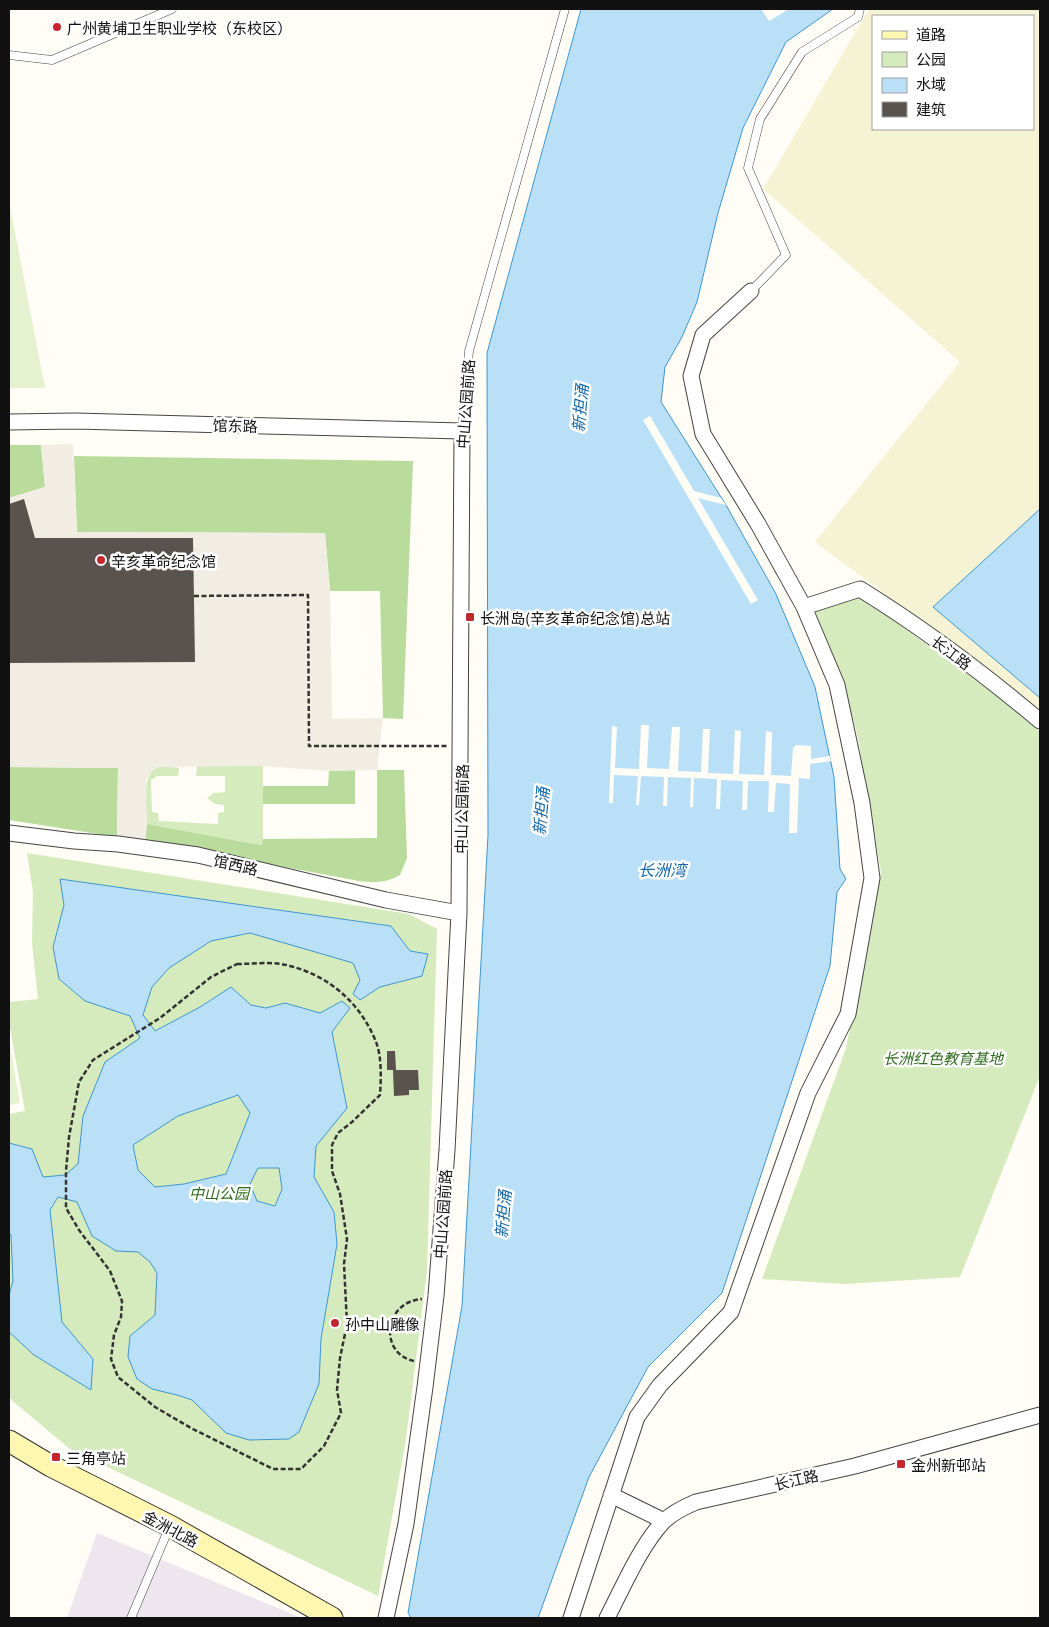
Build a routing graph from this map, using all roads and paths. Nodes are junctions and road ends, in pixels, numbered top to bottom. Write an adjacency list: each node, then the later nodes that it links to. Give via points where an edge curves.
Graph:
1 (172, 9): 4 (lane, via 52,60)
2 (564, 9): 7 (lane, 中山公园前路, via 469,351)
3 (860, 9): 5 (lane, via 858,17 802,52 760,119 748,168 786,255)
4 (9, 54)
5 (751, 291): 9 (street, via 703,335 690,376 703,434)
6 (9, 422): 7 (street, 馆东路)
7 (462, 431): 11 (street, 中山公园前路)
8 (194, 596): 11 (path, via 308,595 309,746)
9 (804, 607): 10 (street, 长江路, via 860,589 912,621); 20 (street, via 836,685 862,803 872,878 848,1014 808,1094 731,1312 660,1385 636,1417)
10 (1040, 721)
11 (461, 746): 13 (street, 中山公园前路)
12 (9, 833): 13 (street, 馆西路, via 198,855 369,896)
13 (460, 913): 14 (street, 中山公园前路)
14 (435, 1300): 16 (path, via 411,1301 400,1308 392,1318); 17 (street, 中山公园前路)
15 (347, 1324): 15 (path, via 344,1264 347,1239 340,1194 332,1171 332,1145 338,1133 380,1095 377,1043 362,1015 343,992 318,976 289,965 237,964 211,977 152,1024 93,1060 78,1082 69,1137 66,1208 110,1270 122,1301 111,1359 118,1377 155,1407 191,1428 273,1468 301,1469 324,1446 341,1413 337,1390); 16 (path)
16 (390, 1329): 17 (path, via 398,1353 409,1360)
17 (428, 1364): 25 (street, 中山公园前路, via 406,1524)
18 (1040, 1415): 21 (street, 长江路, via 855,1466 696,1502)
19 (11, 1444): 22 (main road, 金洲北路)
20 (611, 1495): 21 (street); 26 (street)
21 (664, 1521): 27 (street, 长江路, via 643,1551)
22 (170, 1526): 23 (lane); 24 (main road, 金洲北路)
23 (132, 1618)
24 (332, 1618)
25 (386, 1618)
26 (571, 1618)
27 (607, 1618)

